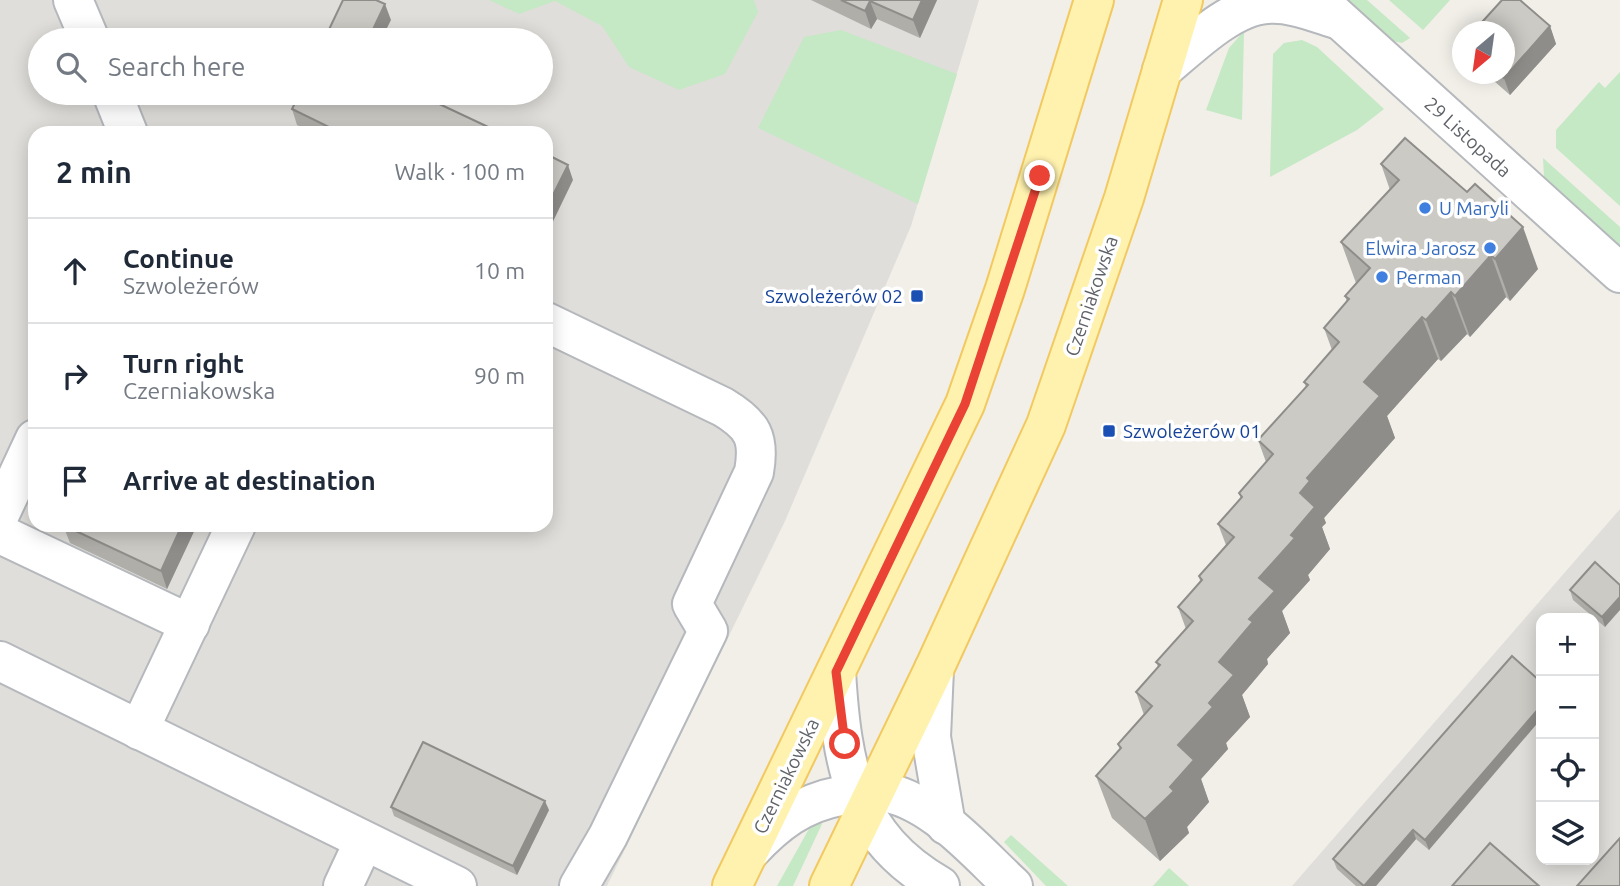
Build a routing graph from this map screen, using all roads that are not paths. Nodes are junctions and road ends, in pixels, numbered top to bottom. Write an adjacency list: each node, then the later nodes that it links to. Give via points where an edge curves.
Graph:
1 (74, 0): 5 (street)
2 (1094, 0): 18 (main road, Czerniakowska, via 965,404)
3 (1183, 0): 6 (main road, Czerniakowska)
4 (1327, 10): 6 (street, via 1266,4 1245,10 1210,30); 9 (street, 29 Listopada)
5 (85, 28)
6 (1162, 70): 16 (main road, Czerniakowska, via 1086,314 1045,425)
7 (117, 105): 8 (street)
8 (125, 126)
9 (1620, 273)
10 (553, 325): 27 (street, via 740,417 752,431 758,450 754,472 692,604 708,631)
11 (28, 454): 12 (street)
12 (0, 514)
13 (233, 532): 15 (street)
14 (0, 534): 15 (street)
15 (190, 624): 19 (street)
16 (934, 669): 20 (main road, Czerniakowska); 21 (street, via 931,737)
17 (4, 672): 19 (street)
18 (836, 672): 20 (street, via 842,732); 23 (main road, Czerniakowska)
19 (139, 730): 22 (street)
20 (865, 799): 21 (street, via 898,796 923,807); 23 (street, via 825,799 799,809 772,827); 24 (street, via 880,838); 28 (main road, Czerniakowska)
21 (946, 825): 29 (street)
22 (364, 841): 25 (street); 26 (street)
23 (740, 869)
24 (915, 882)
25 (343, 886)
26 (457, 886)
27 (579, 886)
28 (829, 886)
29 (1013, 886)

